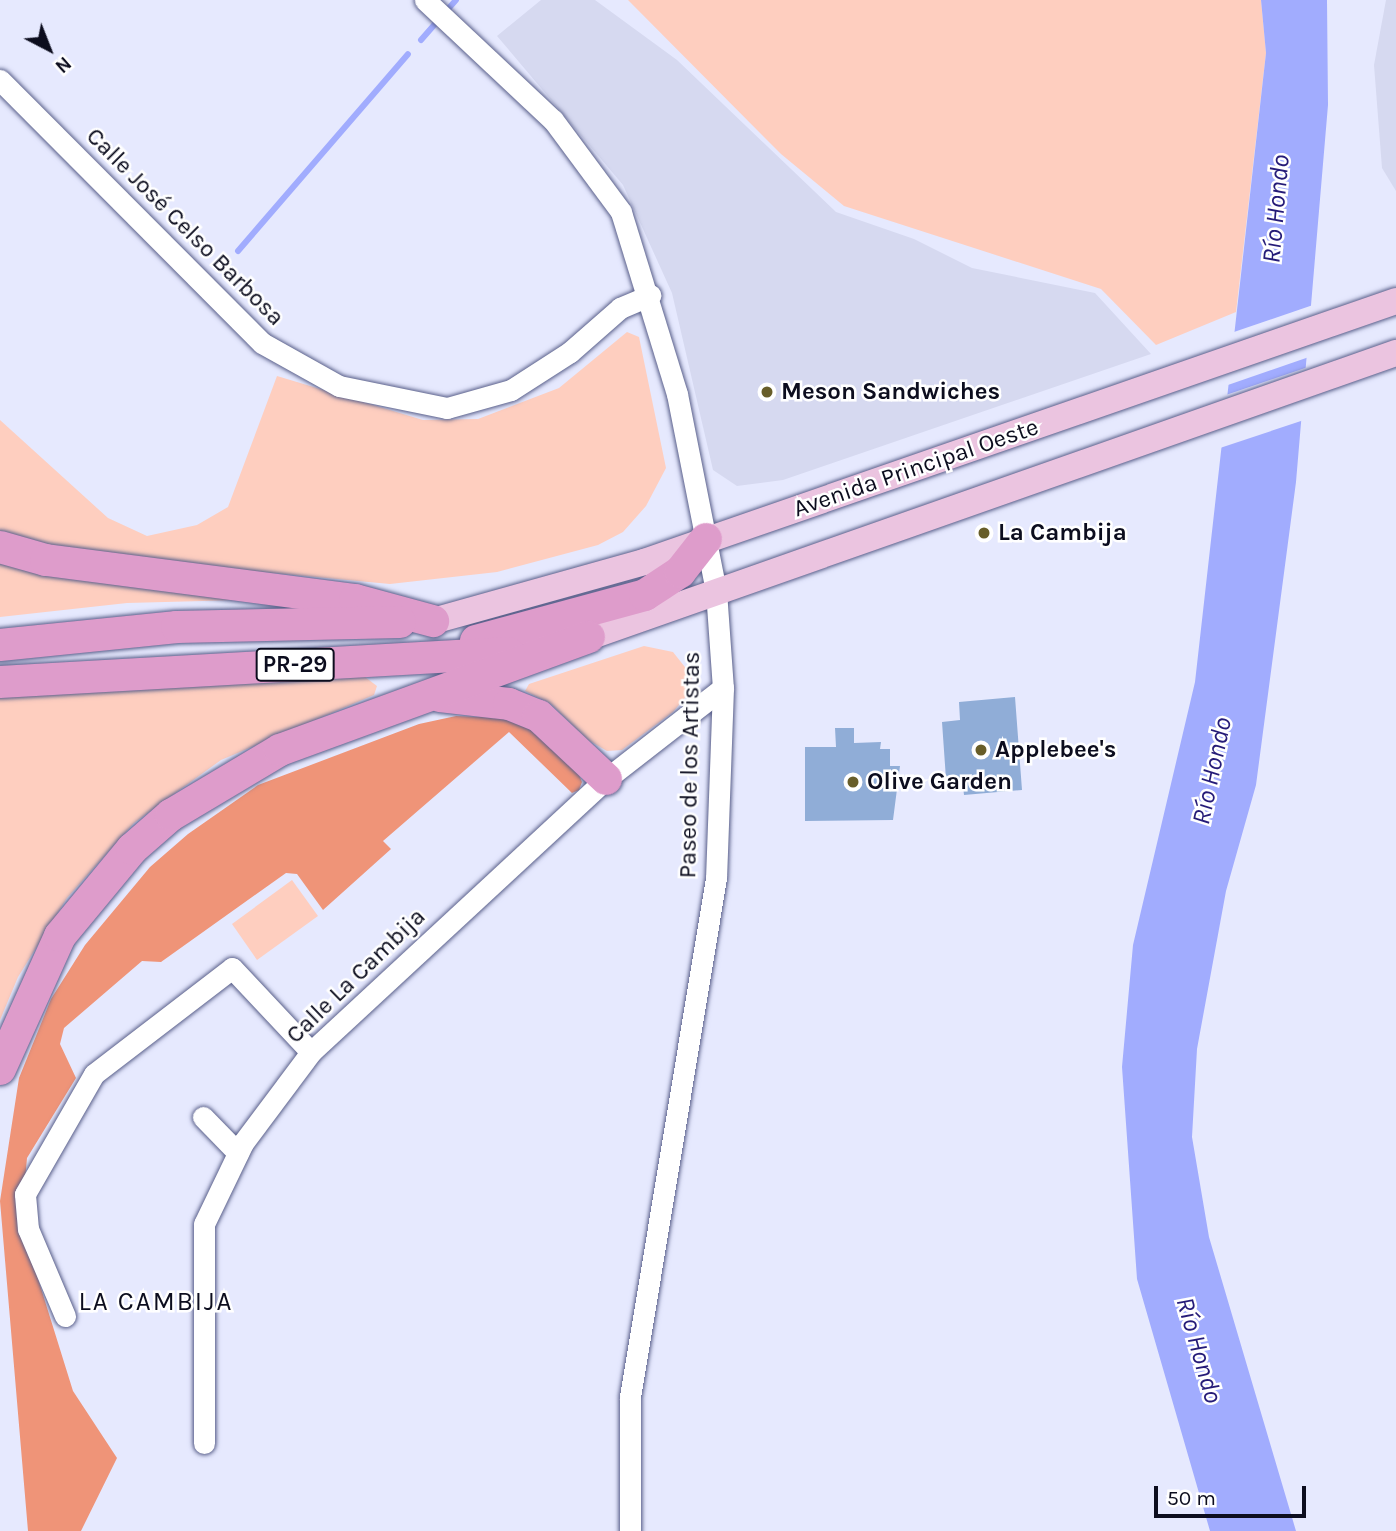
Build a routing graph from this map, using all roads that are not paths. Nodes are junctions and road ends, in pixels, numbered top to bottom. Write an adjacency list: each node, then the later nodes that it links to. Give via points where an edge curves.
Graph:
1 (425, 0): 3 (street, Paseo de los Artistas, via 484,53 600,177 621,212)
2 (0, 80): 3 (street, Calle José Celso Barbosa, via 262,343 339,386 447,408 511,390 570,352 620,308)
3 (650, 295): 6 (street, Paseo de los Artistas)
4 (1394, 301): 6 (main road, Avenida Principal Oeste / PR-29)
5 (1389, 357): 8 (main road, Avenida Principal Oeste / PR-29)
6 (706, 540): 8 (street, Paseo de los Artistas); 9 (main road, Avenida Principal Oeste / PR-29, via 580,583); 12 (highway, via 664,584 571,619 487,640)
7 (0, 547): 9 (highway, via 46,559 355,600)
8 (716, 591): 10 (main road, Avenida Principal Oeste / PR-29); 14 (street, Paseo de los Artistas)
9 (433, 621): 11 (highway, PR-29, via 177,627)
10 (589, 638): 12 (highway, PR-29, via 467,658); 15 (highway)
11 (0, 645)
12 (326, 664): 13 (highway, PR-29)
13 (0, 682)
14 (723, 688): 16 (street, Calle La Cambija); 23 (street, Paseo de los Artistas, via 716,878 630,1396)
15 (432, 695): 16 (highway, via 509,704 539,716); 18 (highway, via 280,750 228,778 142,841 60,936)
16 (606, 779): 17 (street, Calle La Cambija)
17 (310, 1052): 20 (street, Calle La Cambija); 21 (street, via 232,968 94,1074 25,1194 28,1229)
18 (0, 1069)
19 (203, 1117): 20 (street)
20 (238, 1153): 22 (street, Calle La Cambija, via 204,1224)
21 (65, 1316)
22 (204, 1443)
23 (630, 1531)

